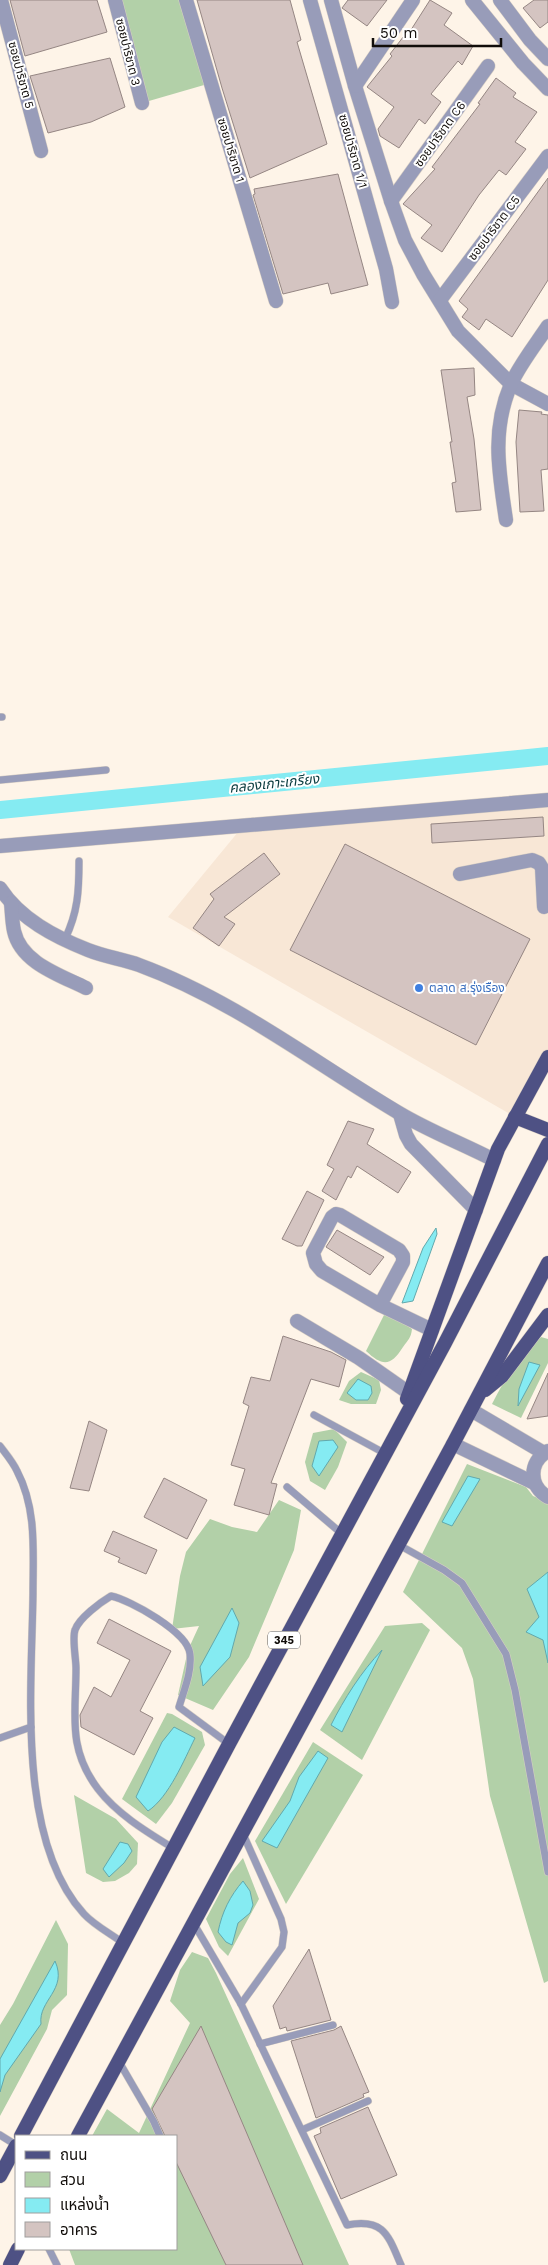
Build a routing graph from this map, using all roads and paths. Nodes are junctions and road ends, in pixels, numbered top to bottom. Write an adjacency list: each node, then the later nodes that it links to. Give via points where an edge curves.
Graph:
1 (1, 0): 14 (street, ซอยปาริชาต 5)
2 (115, 0): 13 (street, ซอยปาริชาต 3)
3 (186, 0): 18 (street, ซอยปาริชาต 1)
4 (310, 0): 19 (street, ซอยปาริชาต 1/1, via 386,269)
5 (331, 0): 11 (street)
6 (413, 0): 11 (street)
7 (472, 0): 12 (street)
8 (500, 0): 9 (street)
9 (548, 58)
10 (488, 66): 16 (street, ซอยปาริชาต C6)
11 (355, 86): 16 (street)
12 (548, 89)
13 (142, 103)
14 (41, 151)
15 (548, 156): 17 (street, ซอยปาริชาต C5)
16 (391, 201): 17 (street, via 405,240)
17 (440, 300): 21 (street, via 458,331)
18 (276, 301)
19 (392, 302)
20 (548, 326): 21 (street)
21 (511, 384): 22 (street); 23 (street, via 497,449)
22 (548, 404)
23 (506, 520)
24 (106, 770): 25 (lane)
25 (0, 780)
26 (548, 800): 27 (street)
27 (0, 846)
28 (79, 861): 33 (lane, via 79,892 74,920)
29 (460, 874): 32 (street, via 532,860 542,868)
30 (0, 888): 31 (street)
31 (11, 904): 33 (street, via 36,924); 34 (street, via 14,932 21,948 37,963)
32 (544, 907)
33 (65, 939): 36 (street, via 89,951 138,964 210,996)
34 (86, 988)
35 (548, 1057): 37 (main road)
36 (400, 1114): 40 (street); 41 (street, via 411,1144)
37 (515, 1118): 38 (main road); 40 (main road)
38 (548, 1130)
39 (548, 1144): 51 (main road, 345)
40 (494, 1160): 41 (main road)
41 (476, 1210): 46 (main road)
42 (548, 1263): 48 (main road)
43 (380, 1305): 43 (street, via 322,1271 314,1260 312,1253 336,1214 403,1256 403,1262); 46 (street)
44 (297, 1321): 47 (street)
45 (546, 1323): 48 (main road, via 502,1376)
46 (432, 1330): 47 (main road)
47 (409, 1393): 51 (main road)
48 (480, 1394): 49 (main road)
49 (471, 1410): 52 (main road); 54 (street)
50 (314, 1415): 55 (lane)
51 (400, 1426): 55 (main road, 345)
52 (453, 1444): 56 (street); 60 (main road)
53 (0, 1446): 61 (lane, via 17,1469 28,1496 33,1530)
54 (546, 1452): 56 (street, via 535,1463)
55 (386, 1454): 59 (main road, 345)
56 (534, 1483): 58 (street)
57 (287, 1488): 59 (lane)
58 (548, 1498)
59 (342, 1533): 63 (main road, 345)
60 (399, 1545): 64 (main road); 66 (lane, via 449,1572 462,1583 506,1654)
61 (31, 1727): 62 (lane); 68 (lane, via 33,1770 44,1837 63,1886 84,1915)
62 (0, 1738)
63 (229, 1744): 65 (main road, 345); 65 (lane, via 180,1707 190,1670 190,1652 177,1634 124,1599 111,1596 96,1605 75,1630 74,1731 82,1760 98,1789 117,1808)
64 (242, 1833): 67 (main road); 69 (lane, via 284,1932 282,1947)
65 (173, 1848): 68 (main road, 345)
66 (548, 1872)
67 (198, 1930): 69 (lane); 72 (main road)
68 (123, 1943): 76 (main road, 345)
69 (241, 2004): 71 (lane)
70 (333, 2025): 71 (lane)
71 (260, 2044): 74 (lane)
72 (118, 2060): 77 (main road); 78 (lane)
73 (368, 2101): 74 (lane)
74 (302, 2130): 86 (lane, via 347,2225 364,2222 388,2234)
75 (0, 2135): 79 (lane)
76 (22, 2135)
77 (79, 2135)
78 (160, 2135)
79 (15, 2144)
80 (15, 2147): 81 (main road)
81 (0, 2176)
82 (18, 2250): 84 (main road)
83 (50, 2250): 85 (lane)
84 (10, 2265)
85 (57, 2265)
86 (401, 2265)

